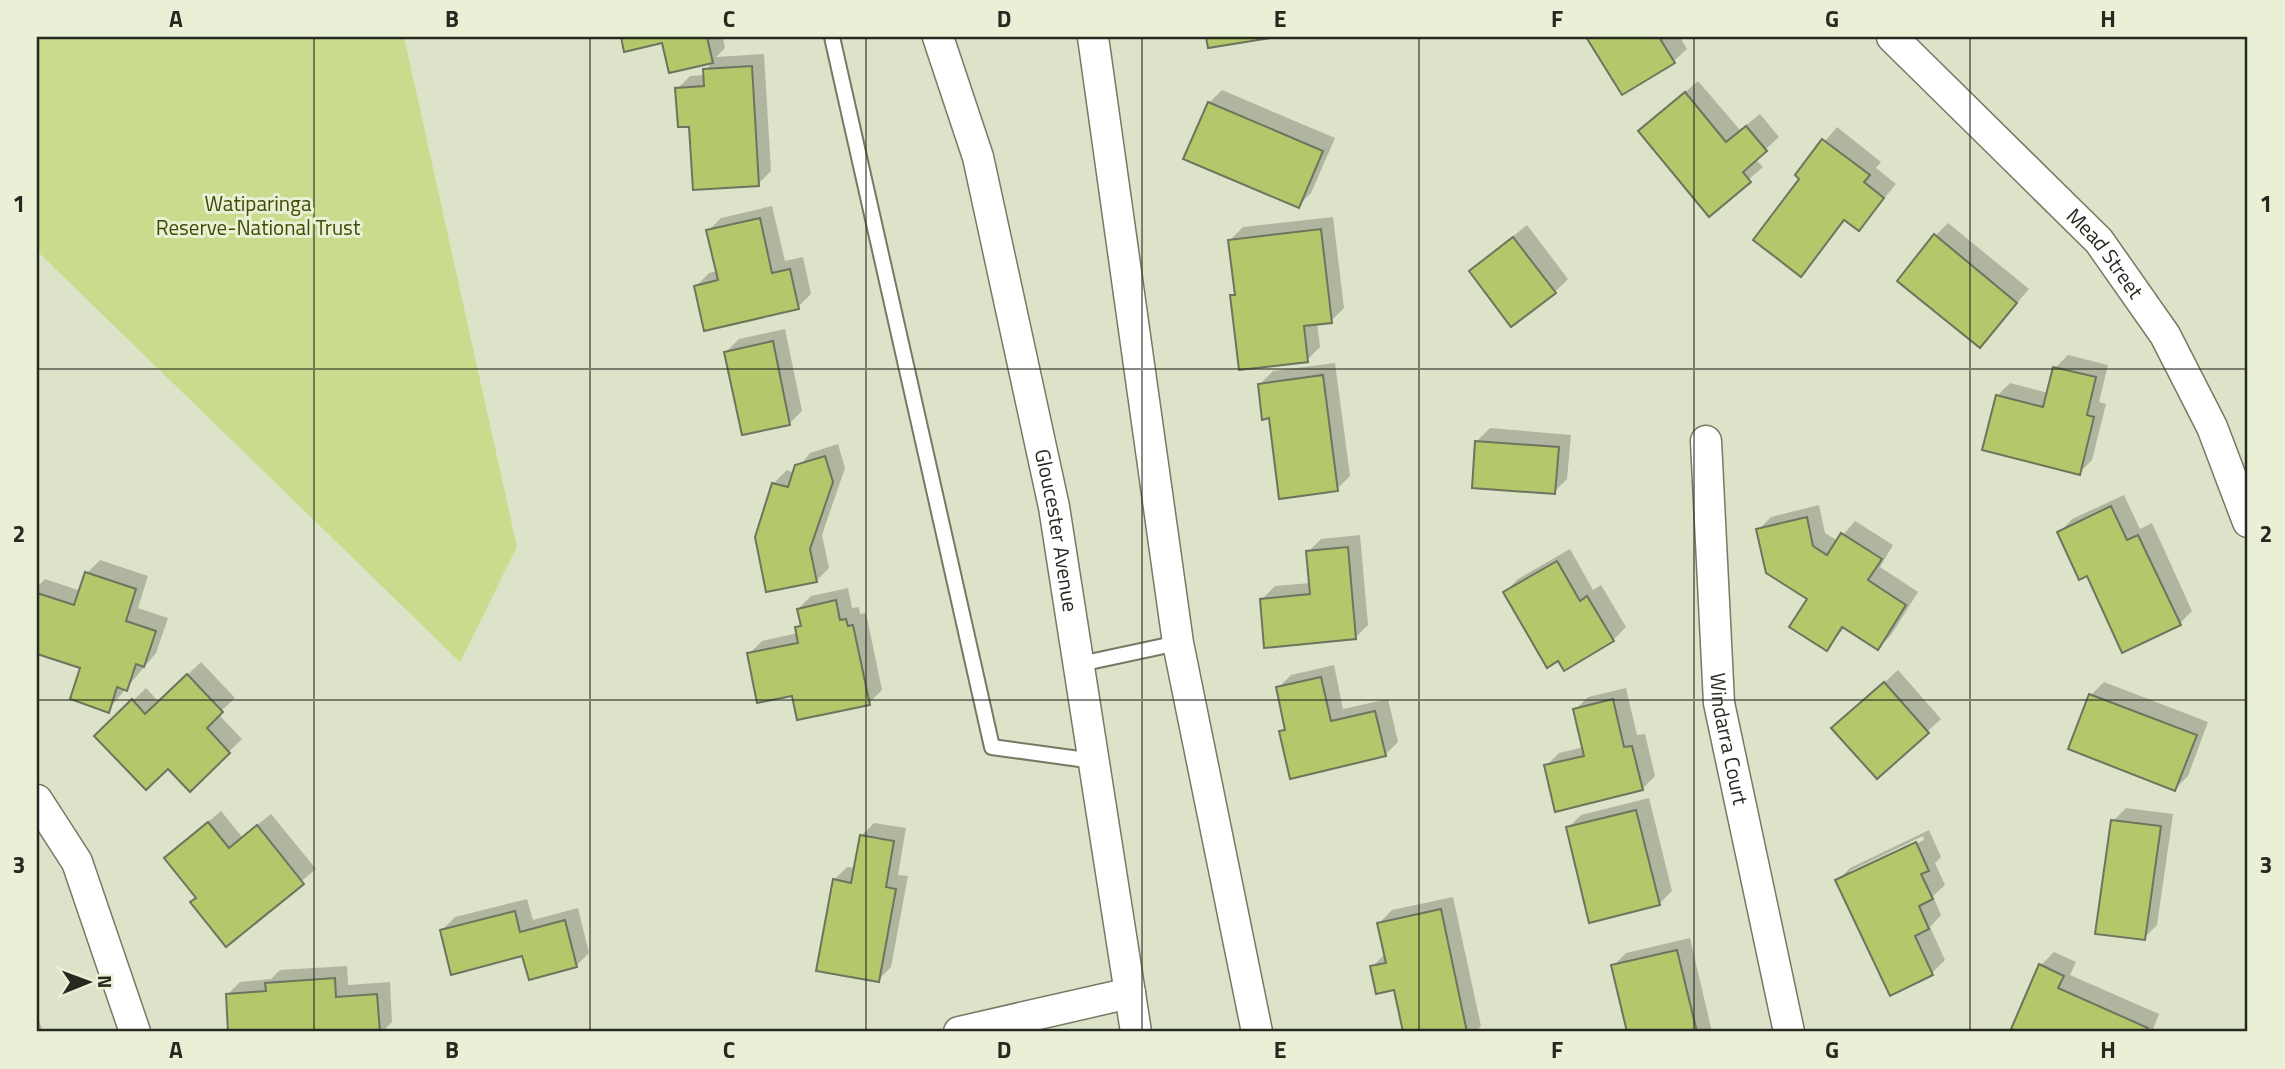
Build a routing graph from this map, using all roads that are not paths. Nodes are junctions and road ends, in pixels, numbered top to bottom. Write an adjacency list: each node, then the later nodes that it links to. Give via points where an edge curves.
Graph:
1 (832, 37): 9 (lane, via 992,747)
2 (939, 37): 8 (street, Gloucester Avenue, via 978,158 1054,507)
3 (1093, 37): 7 (street)
4 (1892, 37): 6 (street, Mead Street, via 2099,241 2165,335 2212,427)
5 (1706, 441): 16 (street, Windarra Court, via 1719,703)
6 (2248, 522)
7 (1178, 643): 8 (lane); 15 (street)
8 (1080, 664): 9 (street, Gloucester Avenue)
9 (1094, 761): 11 (street, Gloucester Avenue)
10 (37, 800): 12 (street, via 77,862)
11 (1130, 993): 13 (street); 14 (street, Gloucester Avenue)
12 (135, 1032)
13 (959, 1032)
14 (1136, 1032)
15 (1257, 1032)
16 (1789, 1032)

